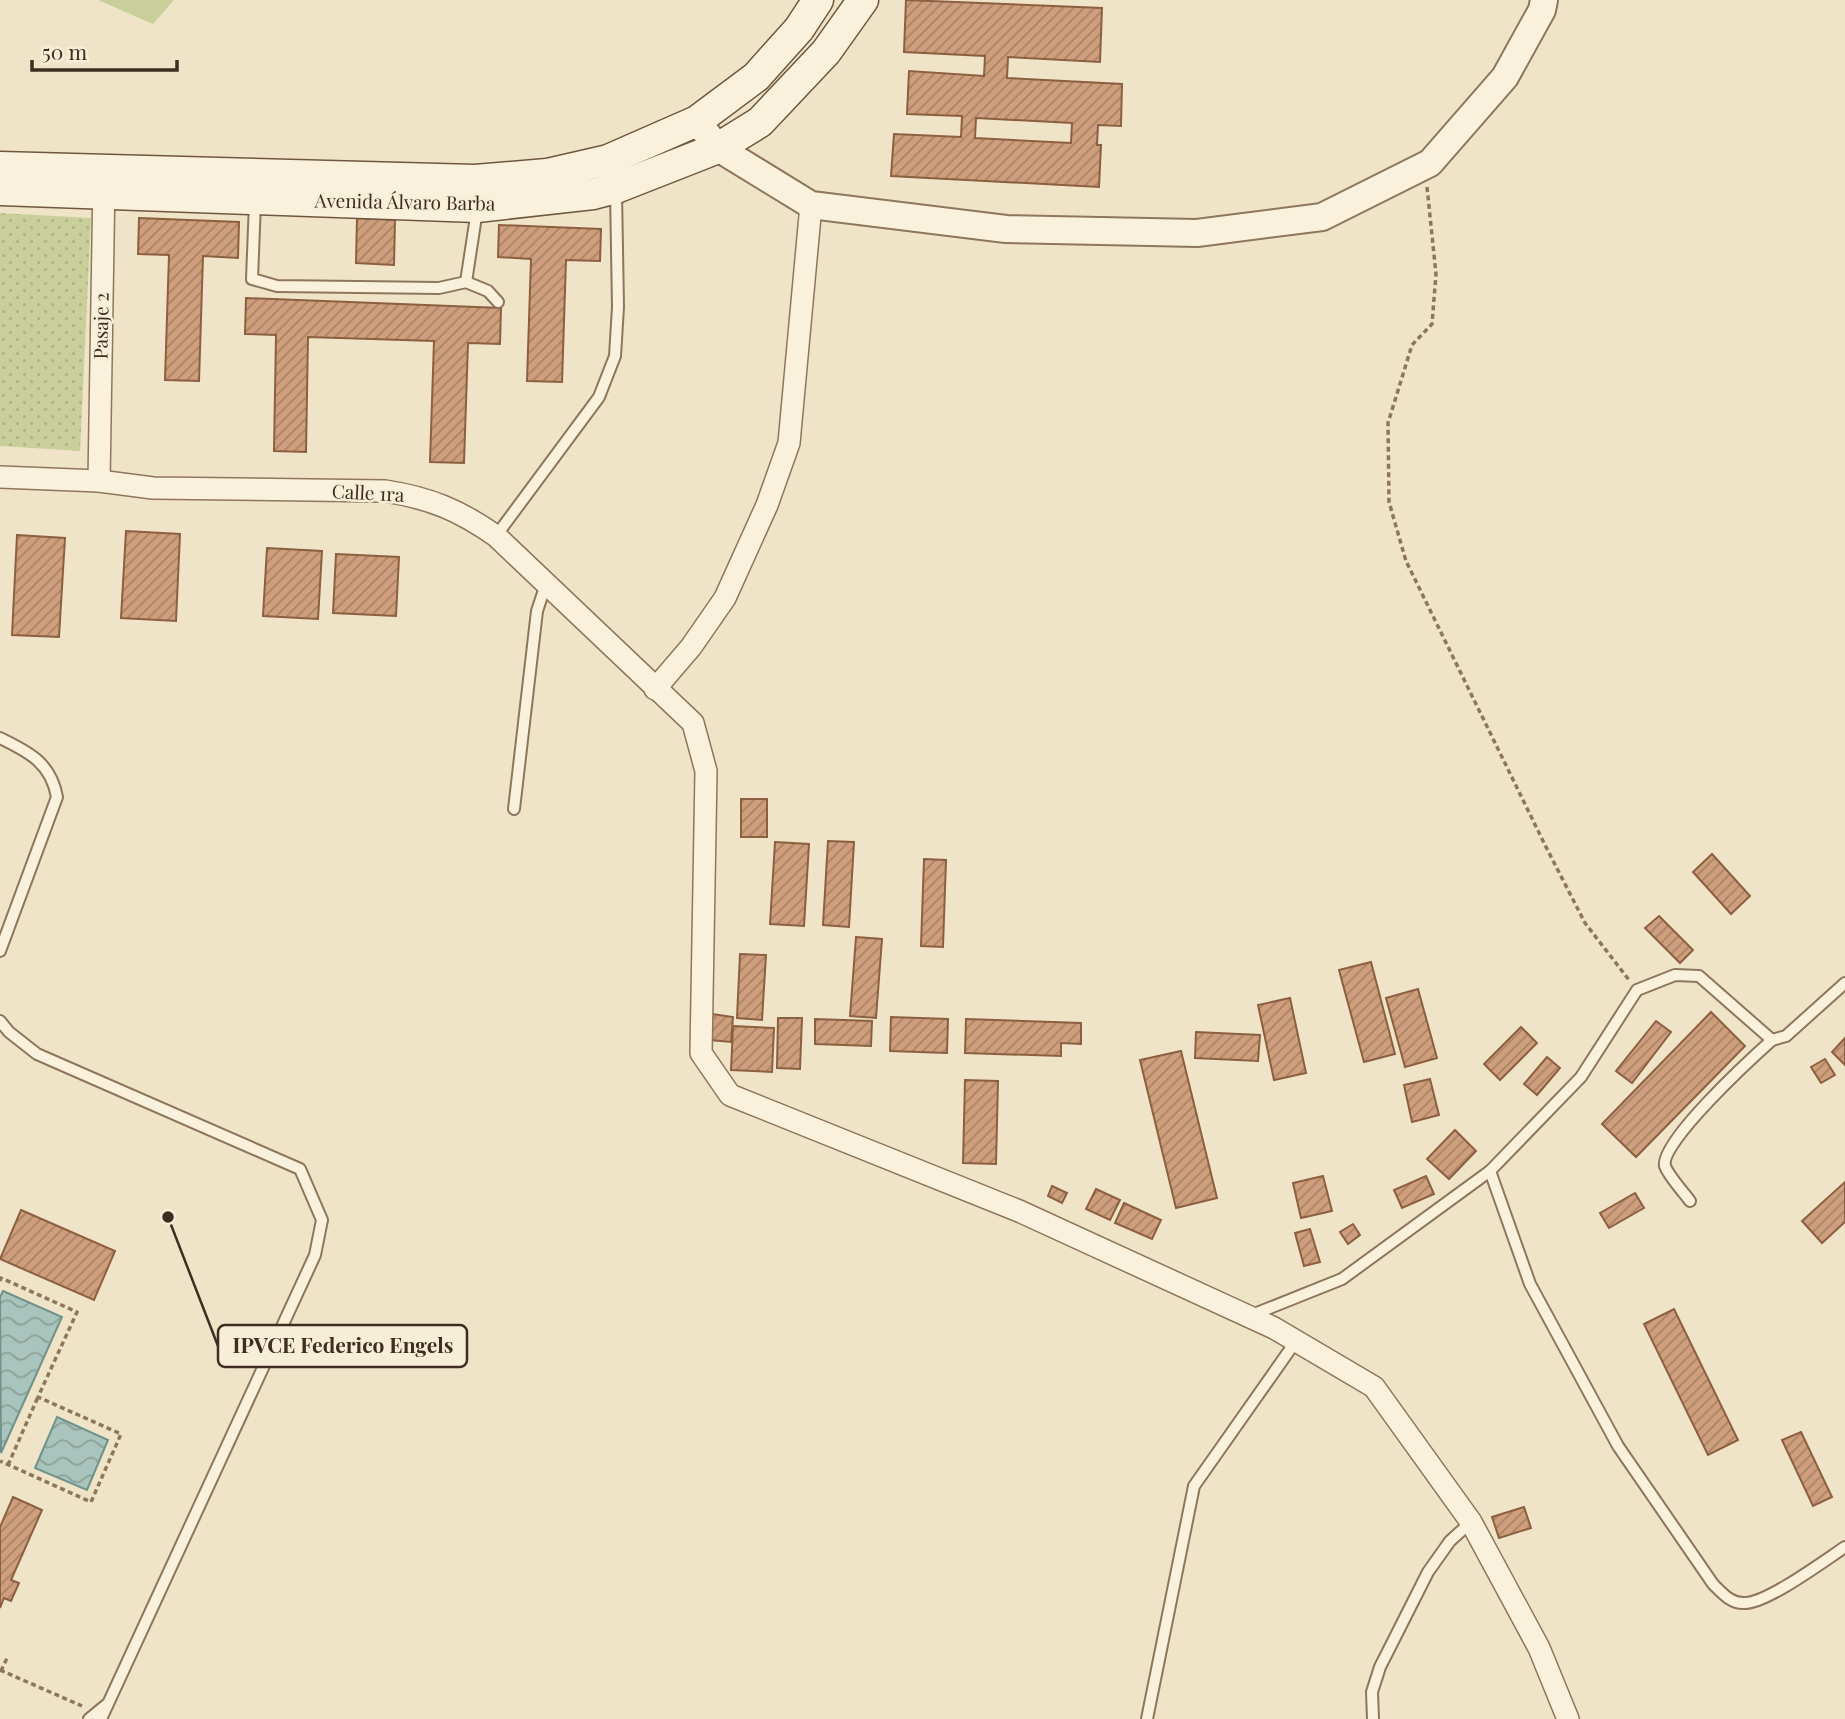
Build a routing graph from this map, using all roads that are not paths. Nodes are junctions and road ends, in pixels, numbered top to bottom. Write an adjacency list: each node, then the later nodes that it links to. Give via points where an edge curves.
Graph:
1 (818, 0): 4 (main road, Avenida Álvaro Barba, via 799,29 755,77)
2 (863, 0): 5 (main road, Avenida Álvaro Barba, via 826,52 760,122)
3 (1544, 0): 11 (street, via 1505,77 1430,163 1322,217 1197,233 1006,229)
4 (697, 121): 5 (street); 7 (main road, Avenida Álvaro Barba, via 608,160 547,174 475,180)
5 (718, 148): 8 (main road, Avenida Álvaro Barba); 11 (street)
6 (0, 167): 7 (main road, Avenida Álvaro Barba)
7 (104, 182): 9 (main road, Avenida Álvaro Barba); 10 (main road, Avenida Álvaro Barba); 16 (street, Pasaje 2)
8 (616, 188): 12 (main road, Avenida Álvaro Barba); 17 (lane, via 615,356 599,397)
9 (0, 190)
10 (255, 199): 12 (main road, Avenida Álvaro Barba); 13 (lane, via 252,279 277,286 439,288)
11 (811, 205): 19 (street, via 789,443 725,597)
12 (477, 207): 13 (lane)
13 (466, 282): 14 (lane, via 488,291)
14 (498, 302)
15 (0, 477): 16 (street, Calle 1ra)
16 (99, 481): 17 (street, Calle 1ra, via 153,488 385,491 447,506)
17 (496, 536): 18 (street, Calle 1ra)
18 (546, 584): 19 (street, Calle 1ra); 21 (lane, via 537,611)
19 (655, 689): 28 (street, Calle 1ra, via 693,723 706,771 701,1053 730,1095 1019,1211)
20 (0, 738): 22 (lane, via 42,763 57,797)
21 (514, 809)
22 (0, 951)
23 (1845, 983): 25 (lane, via 1786,1036)
24 (0, 1021): 32 (lane, via 37,1054 300,1169 322,1220 316,1255 107,1704)
25 (1772, 1040): 26 (lane, via 1699,976 1675,975 1637,990 1581,1077); 27 (lane, via 1709,1102 1666,1154 1665,1166)
26 (1490, 1171): 28 (lane, via 1342,1279); 31 (lane, via 1530,1284 1618,1446 1713,1584 1730,1600 1761,1599)
27 (1690, 1202)
28 (1249, 1316): 29 (street)
29 (1296, 1341): 30 (street, via 1374,1388); 33 (lane, via 1195,1486)
30 (1471, 1522): 34 (lane, via 1450,1541 1428,1572 1380,1667 1372,1692); 35 (street, via 1539,1648)
31 (1845, 1547)
32 (96, 1717)
33 (1147, 1719)
34 (1373, 1719)
35 (1569, 1719)

